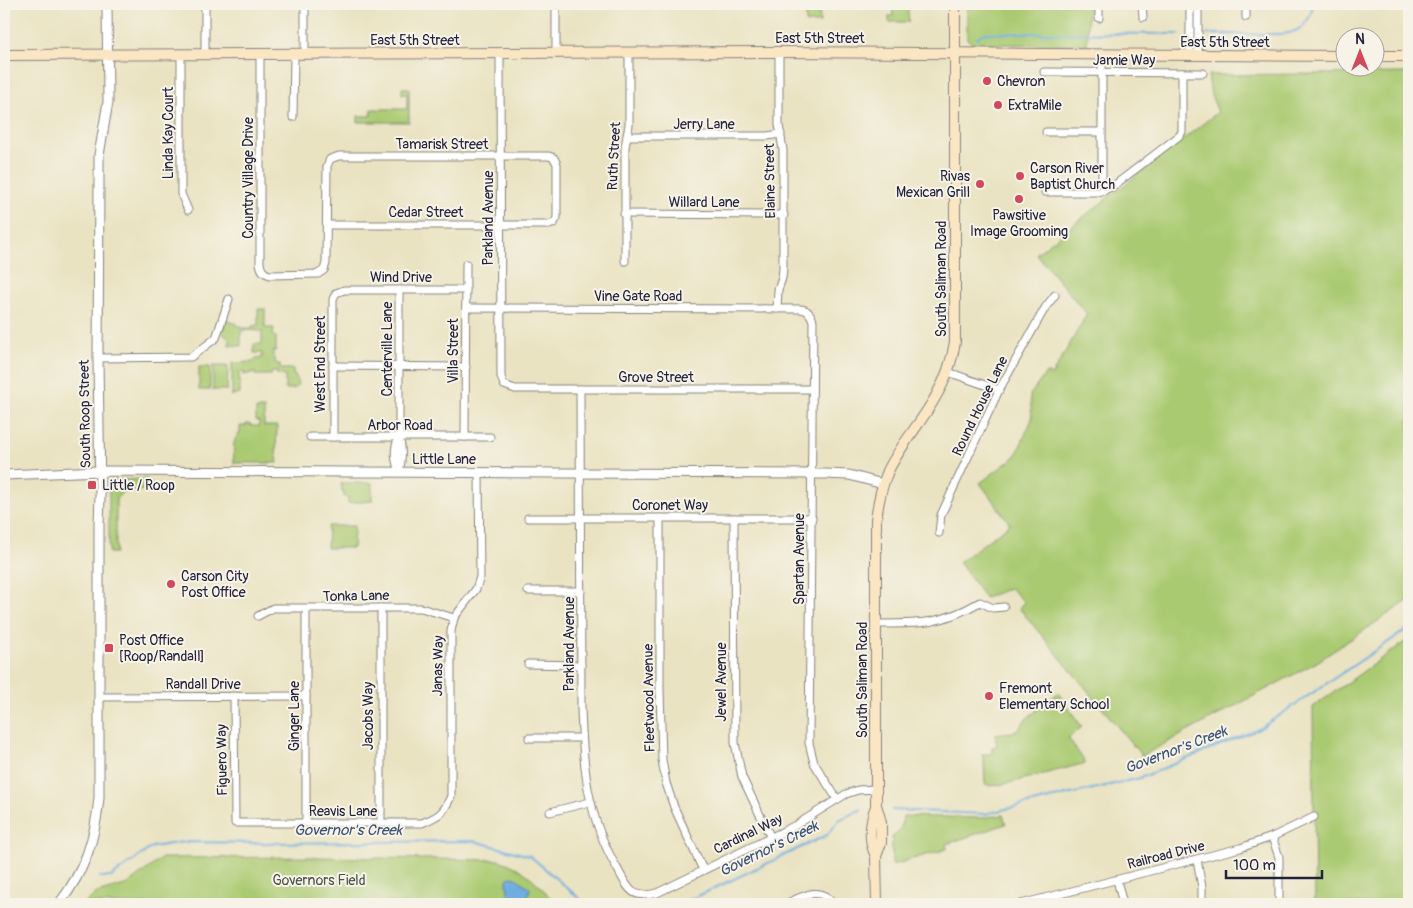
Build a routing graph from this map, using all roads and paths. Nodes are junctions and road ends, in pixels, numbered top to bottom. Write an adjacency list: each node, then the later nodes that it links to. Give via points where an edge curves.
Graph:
1 (107, 4): 18 (street, South Roop Street)
2 (205, 4): 20 (street)
3 (305, 4): 23 (street)
4 (556, 4): 17 (street)
5 (955, 4): 24 (main road, South Saliman Road)
6 (1099, 4): 13 (street)
7 (1142, 4): 11 (street)
8 (1190, 4): 27 (street)
9 (1198, 4): 27 (street)
10 (1246, 4): 12 (street)
11 (1143, 17)
12 (1246, 17)
13 (1099, 18)
14 (629, 52): 15 (main road, East 5th Street); 17 (main road, East 5th Street); 39 (street, Ruth Street)
15 (779, 52): 24 (main road, East 5th Street); 38 (street, Elaine Street)
16 (500, 53): 17 (main road, East 5th Street); 23 (main road, East 5th Street); 40 (street, Parkland Avenue)
17 (556, 53)
18 (107, 54): 19 (main road, East 5th Street); 25 (main road, East 5th Street); 60 (street, South Roop Street, via 107,108 99,155)
19 (181, 54): 20 (main road, East 5th Street); 43 (street, Linda Kay Court, via 181,194)
20 (205, 54): 21 (main road, East 5th Street)
21 (260, 54): 22 (main road, East 5th Street); 47 (street, Country Village Drive, via 261,269 270,275 318,274 326,263)
22 (294, 54): 23 (main road, East 5th Street); 35 (street)
23 (305, 54)
24 (955, 54): 26 (main road, East 5th Street); 64 (main road, South Saliman Road, via 956,325)
25 (4, 55)
26 (1102, 56): 27 (main road, East 5th Street); 32 (street)
27 (1194, 56): 28 (main road, East 5th Street)
28 (1336, 56)
29 (1386, 56): 30 (main road)
30 (1409, 56)
31 (1044, 72): 32 (street, Jamie Way)
32 (1102, 72): 33 (street, Jamie Way); 37 (street)
33 (1182, 73): 34 (street, Jamie Way); 41 (street, via 1182,132)
34 (1203, 73)
35 (293, 117)
36 (1046, 132): 37 (street)
37 (1102, 132): 41 (street)
38 (781, 134): 39 (street, Jerry Lane); 45 (street, Elaine Street)
39 (627, 136): 44 (street, Ruth Street, via 624,146)
40 (501, 156): 46 (street, Tamarisk Street, via 554,158 557,218); 47 (street, Tamarisk Street, via 339,156 330,159 327,166); 48 (street, Parkland Avenue)
41 (1104, 191): 42 (street)
42 (1045, 192)
43 (188, 210)
44 (624, 214): 45 (street, Willard Lane); 49 (street, Ruth Street)
45 (784, 214): 58 (street, Elaine Street, via 783,272)
46 (554, 223): 48 (street, Cedar Street)
47 (327, 225): 48 (street, Cedar Street)
48 (501, 225): 57 (street, Parkland Avenue)
49 (625, 261)
50 (466, 264): 52 (street, Villa Street)
51 (399, 290): 52 (street, Wind Drive); 53 (street, Wind Drive); 62 (street, Centerville Lane)
52 (466, 290): 56 (street, Villa Street)
53 (338, 292): 61 (street, West End Street, via 333,299)
54 (1055, 295): 68 (street, Round House Lane)
55 (229, 299): 60 (street, via 216,338 191,357)
56 (466, 308): 57 (street, Vine Gate Road); 63 (street, Villa Street)
57 (501, 308): 58 (street, Vine Gate Road); 65 (street, Parkland Avenue)
58 (778, 308): 59 (street, Vine Gate Road, via 802,309)
59 (809, 313): 67 (street, Spartan Avenue, via 813,321)
60 (98, 358): 74 (street, South Roop Street)
61 (333, 366): 62 (street); 70 (street, West End Street)
62 (399, 366): 63 (street); 71 (street, Centerville Lane)
63 (466, 367): 72 (street, Villa Street)
64 (948, 372): 68 (street); 80 (main road, South Saliman Road)
65 (502, 382): 66 (street, Grove Street, via 515,389)
66 (580, 389): 67 (street, Grove Street); 77 (street, Parkland Avenue)
67 (812, 390): 78 (street, Spartan Avenue)
68 (999, 390): 86 (street, Round House Lane, via 941,516)
69 (310, 437): 70 (street, Arbor Road)
70 (333, 437): 71 (street, Arbor Road)
71 (399, 437): 72 (street, Arbor Road); 75 (street, Centerville Lane, via 402,462)
72 (465, 437): 73 (street, Arbor Road)
73 (490, 437)
74 (100, 471): 75 (street, Little Lane); 79 (street, Little Lane); 99 (street, South Roop Street)
75 (399, 472): 76 (street, Little Lane)
76 (479, 473): 77 (street, Little Lane); 93 (street, Janas Way, via 480,578 476,589)
77 (580, 473): 78 (street, Little Lane); 82 (street, Parkland Avenue)
78 (812, 474): 80 (street, Little Lane, via 849,475); 85 (street, Spartan Avenue)
79 (4, 475)
80 (883, 484): 94 (main road, South Saliman Road, via 876,525)
81 (528, 518): 82 (street, Coronet Way)
82 (581, 518): 83 (street, Coronet Way); 88 (street, Parkland Avenue)
83 (660, 518): 84 (street, Coronet Way); 114 (street, Fleetwood Avenue, via 662,760 674,807)
84 (734, 518): 85 (street, Coronet Way); 112 (street, Jewel Avenue, via 735,743 742,777)
85 (812, 518): 103 (street, Spartan Avenue, via 809,743 814,763)
86 (940, 533)
87 (528, 591): 88 (street)
88 (581, 591): 96 (street, Parkland Avenue)
89 (1004, 607): 94 (street, via 993,608 980,602 937,622)
90 (381, 608): 91 (street, Tonka Lane); 93 (street, Tonka Lane, via 421,608); 110 (street, Jacobs Way)
91 (306, 609): 92 (street, Tonka Lane, via 274,608); 98 (street, Ginger Lane)
92 (258, 616)
93 (454, 618): 105 (street, Janas Way, via 451,631 451,796)
94 (876, 624): 102 (main road, South Saliman Road)
95 (528, 664): 96 (street)
96 (581, 665): 101 (street, Parkland Avenue)
97 (234, 696): 98 (street, Randall Drive); 99 (street, Randall Drive); 108 (street, Figuero Way)
98 (306, 696): 109 (street, Ginger Lane)
99 (100, 697): 118 (street, South Roop Street, via 97,823 83,867)
100 (529, 738): 101 (street)
101 (582, 738): 104 (street, Parkland Avenue)
102 (876, 789): 103 (street, Cardinal Way, via 856,790); 121 (main road, South Saliman Road, via 881,822 881,843 876,856)
103 (837, 799): 112 (street, Cardinal Way)
104 (590, 802): 106 (street); 116 (street, Parkland Avenue, via 604,844)
105 (446, 808): 110 (street, Reavis Lane, via 422,823)
106 (550, 812)
107 (1314, 817): 111 (street, Railroad Drive)
108 (235, 823): 109 (street, Reavis Lane)
109 (306, 823): 110 (street, Reavis Lane)
110 (380, 824)
111 (1272, 837): 113 (street, Railroad Drive); 125 (street, via 1279,857)
112 (770, 838): 114 (street, Cardinal Way)
113 (1197, 860): 115 (street, Railroad Drive); 124 (street)
114 (703, 870): 116 (street, Cardinal Way, via 657,893 642,896)
115 (1117, 880): 117 (street, Railroad Drive); 123 (street)
116 (630, 890)
117 (1041, 902): 122 (street, Railroad Drive)
118 (59, 904)
119 (786, 904): 120 (street, via 812,893 826,896)
120 (833, 904)
121 (877, 904)
122 (1021, 904)
123 (1123, 904)
124 (1202, 904)
125 (1279, 904)

